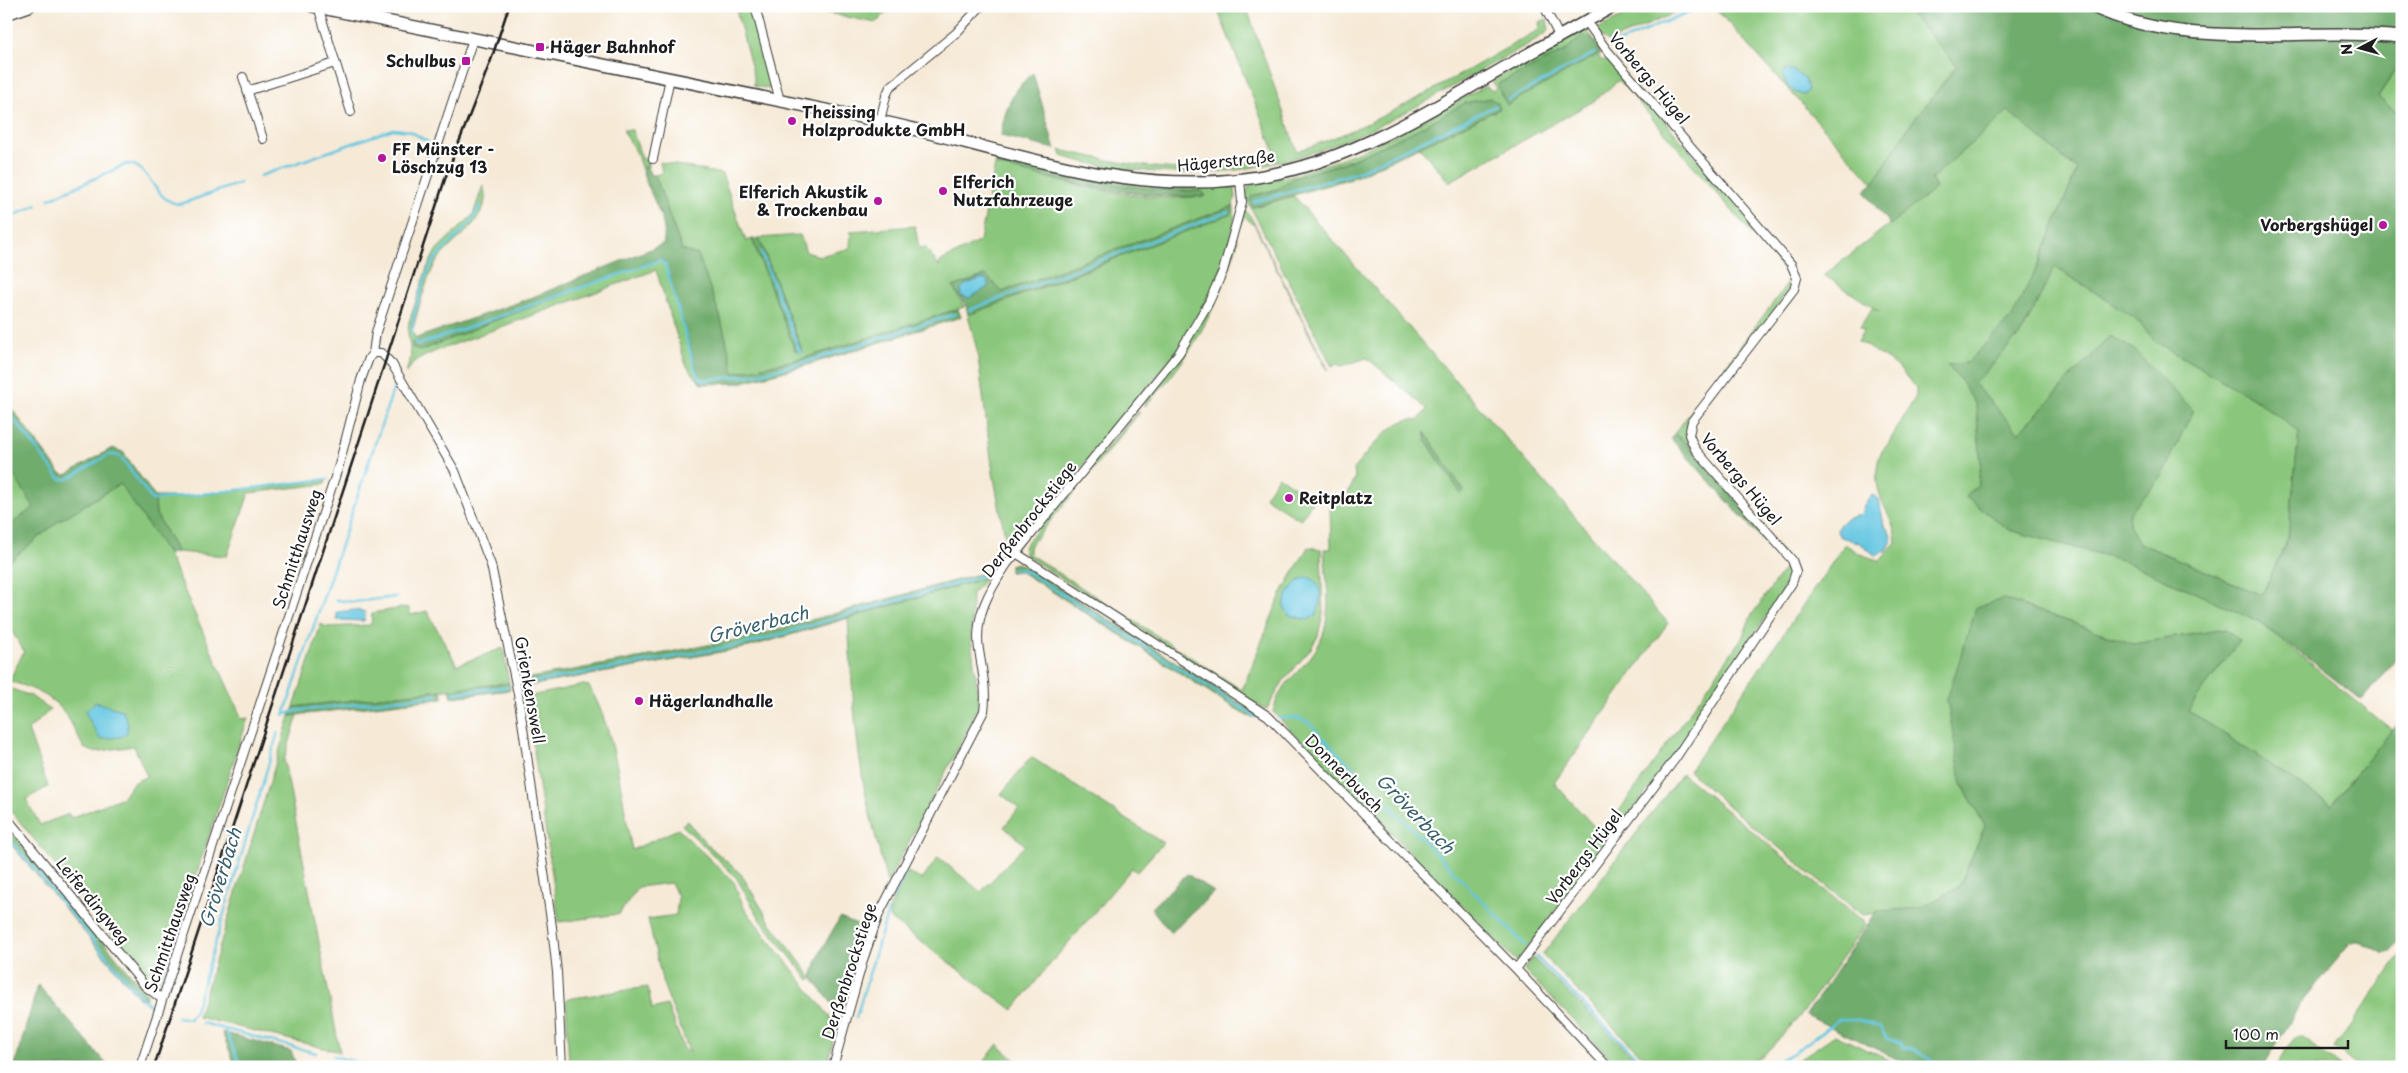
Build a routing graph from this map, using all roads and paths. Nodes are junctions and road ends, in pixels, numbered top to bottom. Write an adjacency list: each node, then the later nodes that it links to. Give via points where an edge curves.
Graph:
1 (29, 6): 8 (main road)
2 (755, 6): 17 (street)
3 (981, 6): 19 (street, via 956,33 890,87)
4 (1544, 6): 10 (street)
5 (1614, 6): 9 (main road, Hägerstraße)
6 (2091, 6): 11 (main road, via 2158,28 2214,36 2348,32)
7 (316, 7): 12 (main road, Hägerstraße); 13 (street)
8 (6, 14)
9 (1586, 21): 10 (main road, Hägerstraße); 26 (street, Vorbergs Hügel, via 1606,49 1791,264 1796,274 1794,289 1692,421 1689,435 1695,449 1792,560 1796,571 1792,582 1675,759)
10 (1559, 36): 22 (main road, Hägerstraße, via 1370,142 1306,165)
11 (2402, 37)
12 (473, 39): 15 (main road, Hägerstraße); 23 (street, Schmitthausweg, via 376,332)
13 (335, 63): 16 (street); 18 (street)
14 (243, 77): 16 (street)
15 (670, 78): 17 (main road, Hägerstraße); 21 (street)
16 (247, 91): 20 (street)
17 (780, 100): 19 (main road, Hägerstraße)
18 (351, 112)
19 (880, 121): 22 (main road, Hägerstraße, via 1115,177 1181,183)
20 (263, 139)
21 (653, 158)
22 (1240, 179): 24 (street, Derßenbrockstiege, via 1242,202 1223,271 1180,353)
23 (373, 353): 27 (street, Schmitthausweg, via 361,380 339,465); 29 (street, Grienkenswell, via 381,353 392,364 450,461 468,499 491,565 516,686 554,942)
24 (1016, 553): 26 (street, Donnerbusch, via 1268,716); 30 (street, Derßenbrockstiege, via 990,591 979,620 978,640 985,693 983,714 879,914)
25 (6, 818): 27 (street, Leiferdingweg, via 145,986)
26 (1516, 969): 31 (street, Donnerbusch)
27 (162, 999): 28 (street, Schmitthausweg)
28 (140, 1067)
29 (562, 1067)
30 (833, 1067)
31 (1608, 1067)

